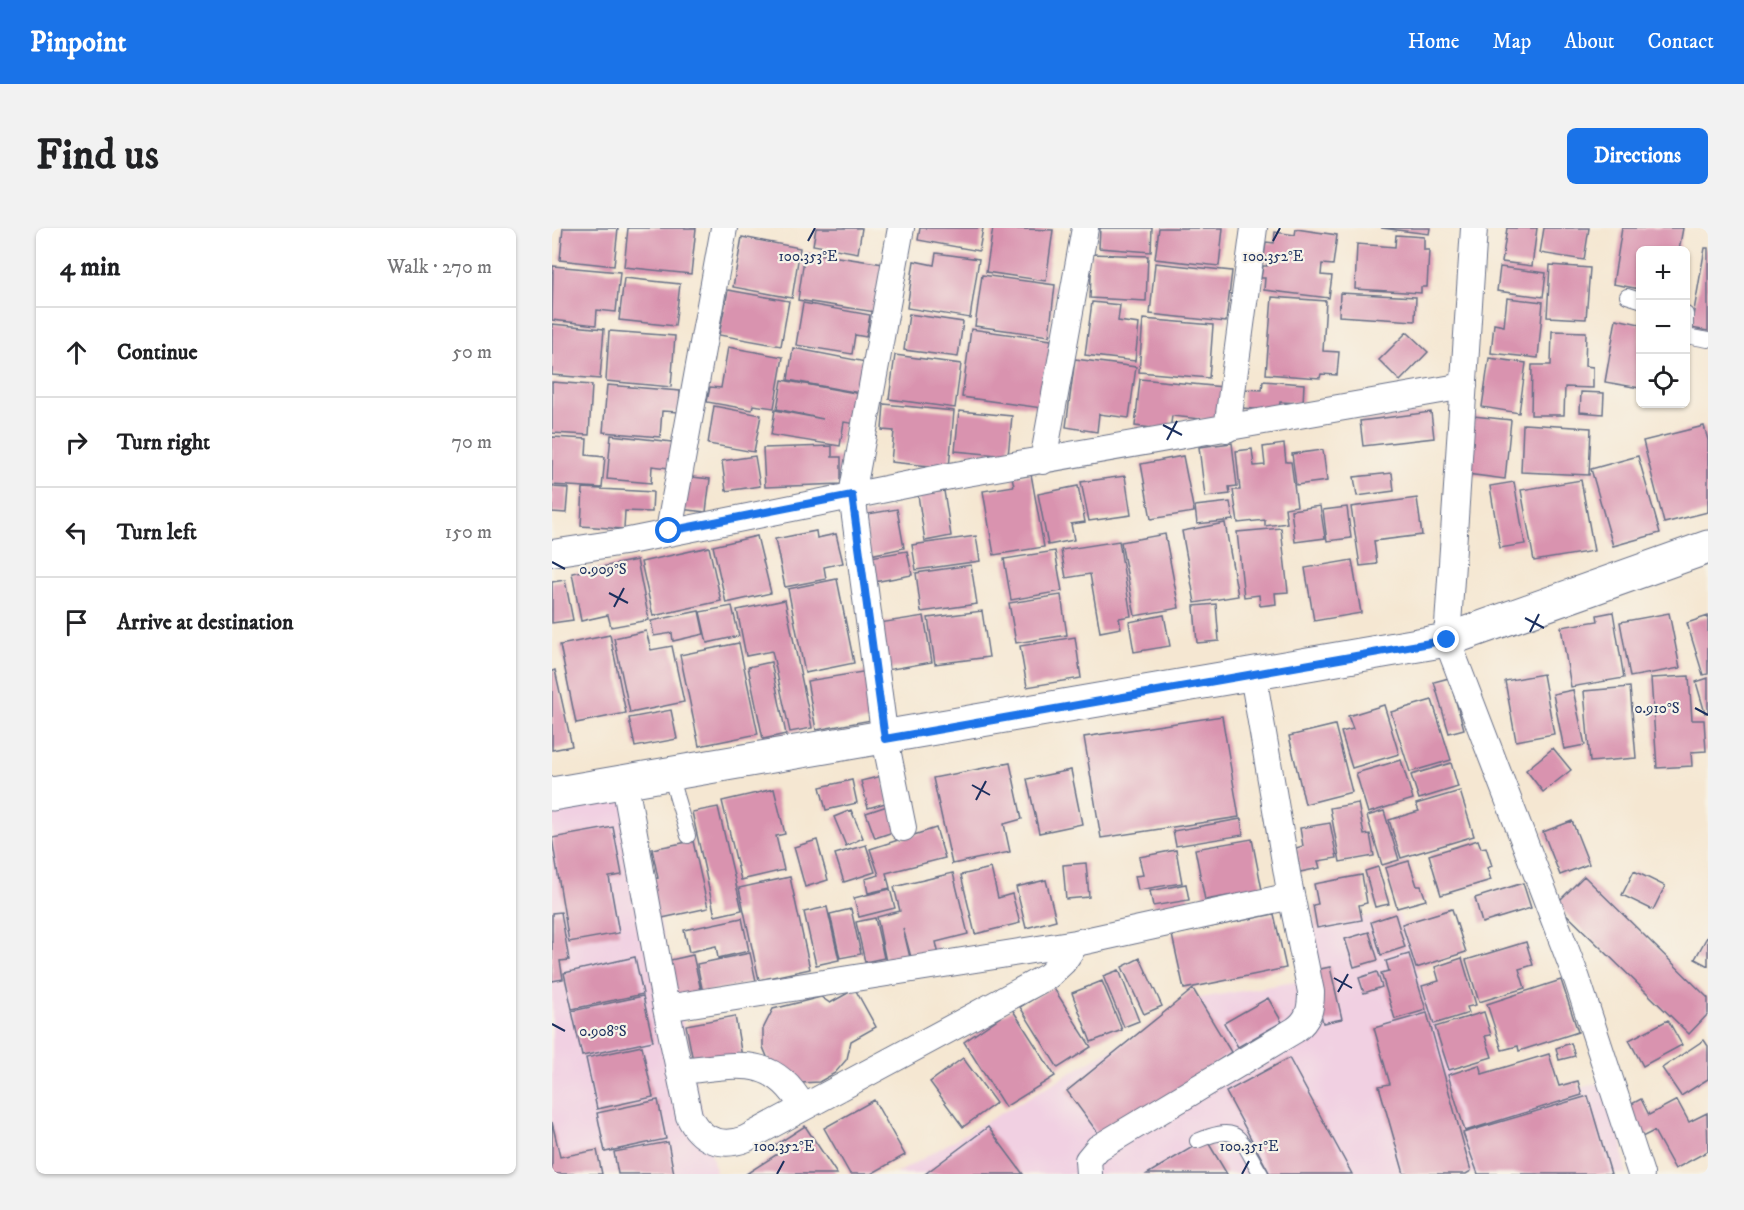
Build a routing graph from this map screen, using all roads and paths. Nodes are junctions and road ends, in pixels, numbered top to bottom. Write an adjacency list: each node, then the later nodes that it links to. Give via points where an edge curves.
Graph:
1 (724, 228): 12 (street)
2 (901, 228): 11 (street)
3 (1085, 228): 10 (street)
4 (1254, 228): 9 (street)
5 (1474, 228): 8 (street)
6 (1690, 336): 7 (lane)
7 (1708, 340)
8 (1464, 386): 9 (street); 15 (street)
9 (1227, 429): 10 (street)
10 (1043, 461): 11 (street)
11 (852, 495): 12 (street); 17 (street)
12 (669, 531): 14 (street)
13 (1708, 547): 15 (main road)
14 (552, 553)
15 (1447, 640): 16 (main road); 31 (street, via 1577,979)
16 (1253, 675): 17 (main road); 23 (street)
17 (885, 739): 18 (main road); 21 (street)
18 (670, 775): 19 (main road); 22 (lane)
19 (625, 784): 20 (main road); 25 (street)
20 (552, 795)
21 (903, 828)
22 (688, 836)
23 (1291, 896): 24 (street); 29 (street, via 1311,992 1311,1008 1305,1022 1098,1148 1088,1160)
24 (1076, 943): 25 (street); 27 (street, via 1048,976)
25 (666, 1008): 26 (street)
26 (679, 1071): 27 (street, via 761,1067 786,1082); 27 (street, via 694,1126 716,1142 736,1143)
27 (803, 1107)
28 (1197, 1141): 30 (lane, via 1219,1131 1230,1132 1241,1141)
29 (1089, 1174)
30 (1260, 1174)
31 (1641, 1174)

